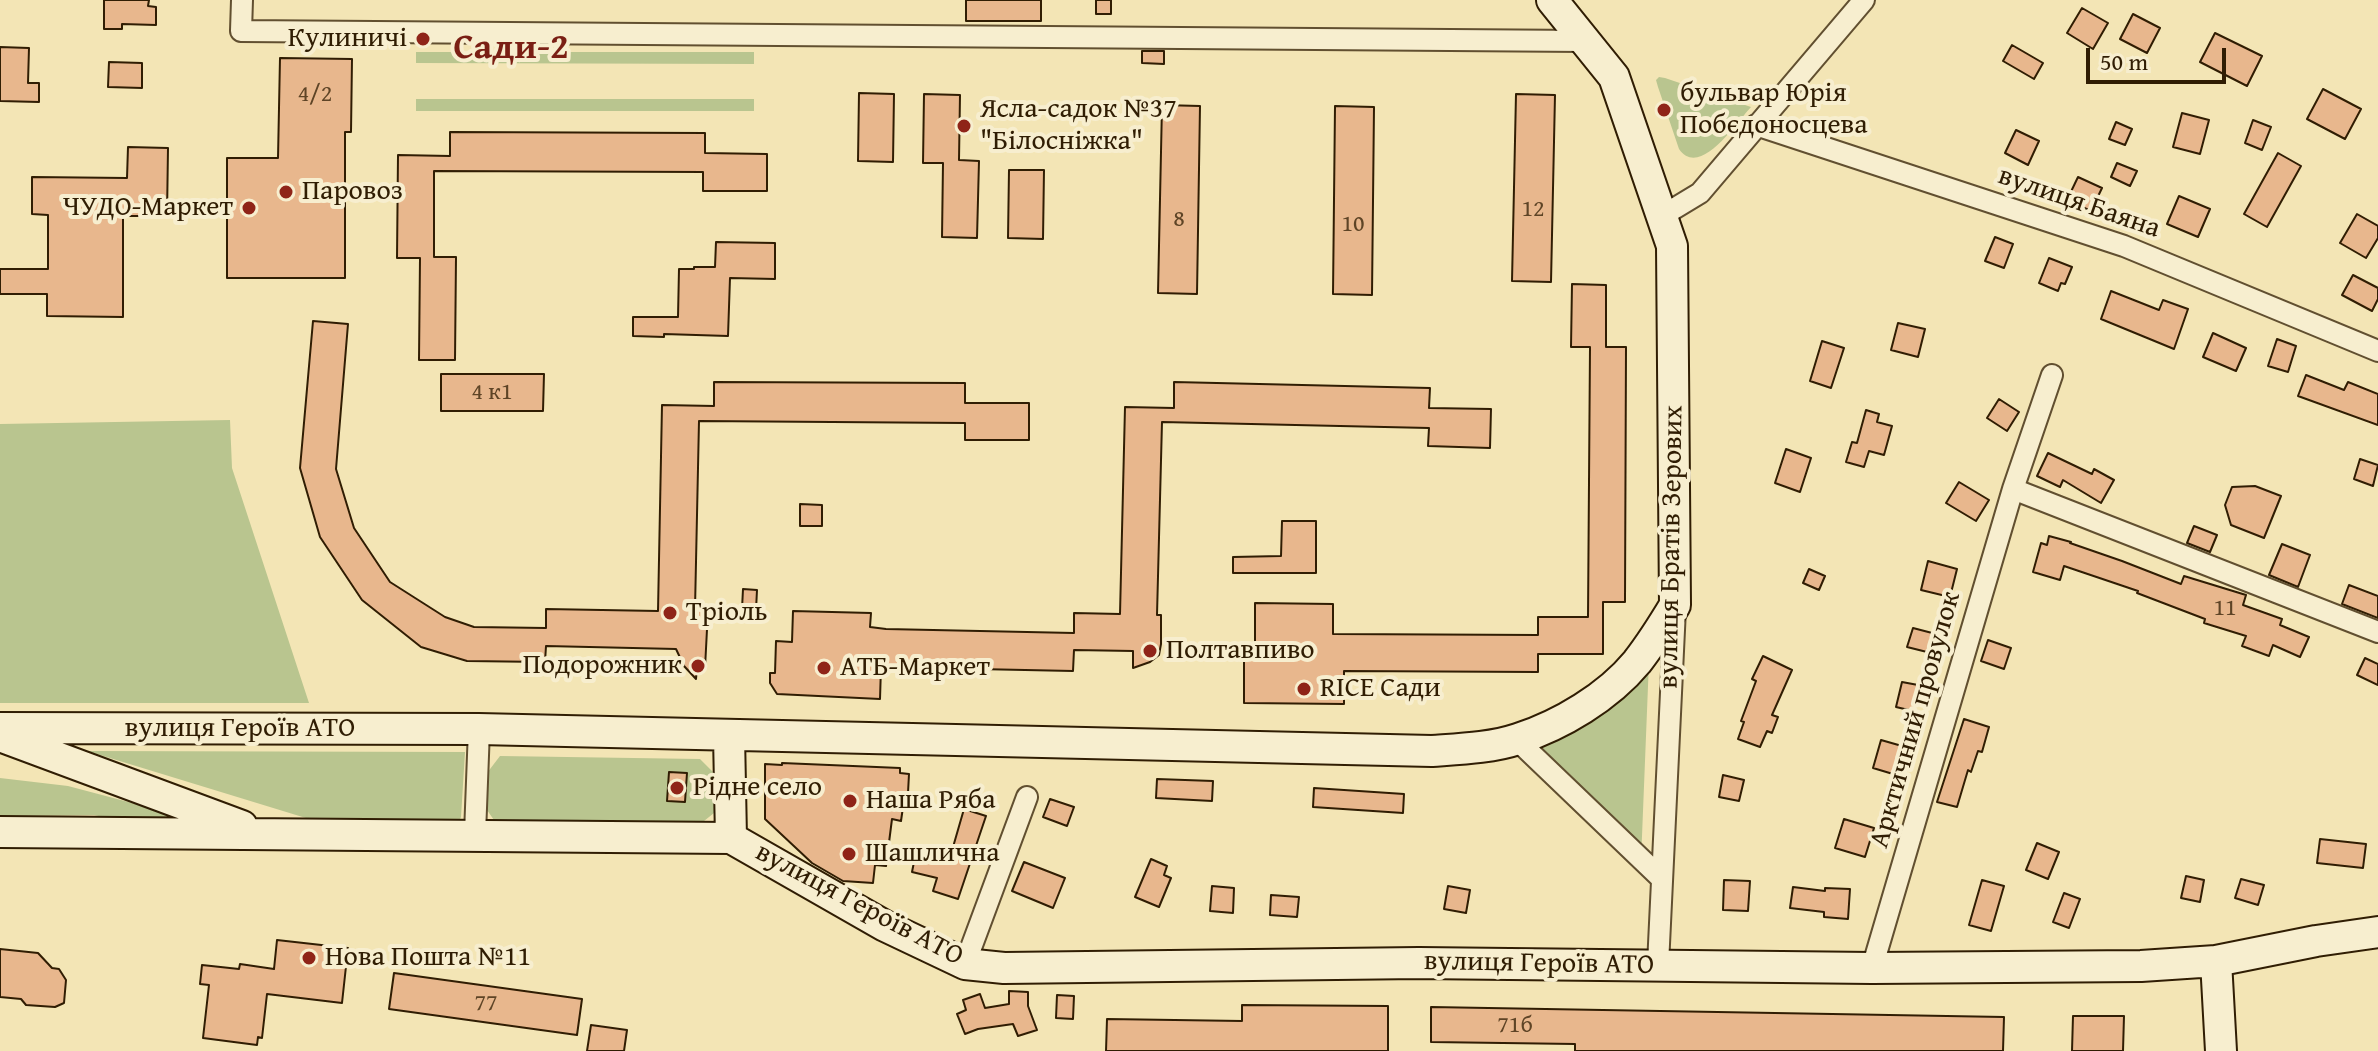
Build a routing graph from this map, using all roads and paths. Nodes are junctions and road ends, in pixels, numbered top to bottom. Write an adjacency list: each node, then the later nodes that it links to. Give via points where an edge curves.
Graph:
1 (242, 0): 4 (street, via 241,31)
2 (1552, 0): 4 (street, вулиця Братів Зерових)
3 (1864, 0): 5 (street)
4 (1584, 41): 6 (street, вулиця Братів Зерових, via 1614,77)
5 (1756, 125): 6 (street, via 1700,193); 7 (street, вулиця Баяна, via 2124,246)
6 (1662, 216): 10 (street, вулиця Братів Зерових, via 1672,246)
7 (2378, 351)
8 (2052, 375): 9 (street, Арктичний провулок)
9 (2013, 489): 11 (street); 27 (street, Арктичний провулок)
10 (1675, 605): 16 (street, вулиця Героїв АТО, via 1619,681 1574,712); 22 (street, вулиця Братів Зерових)
11 (2378, 632)
12 (0, 728): 13 (street, вулиця Героїв АТО)
13 (479, 729): 14 (street, вулиця Героїв АТО); 20 (street)
14 (729, 735): 16 (street, вулиця Героїв АТО, via 1432,751); 21 (street, вулиця Героїв АТО)
15 (0, 736): 19 (street)
16 (1517, 740): 22 (street)
17 (1027, 797): 25 (street)
18 (0, 832): 19 (street, вулиця Героїв АТО)
19 (262, 833): 20 (street, вулиця Героїв АТО)
20 (475, 834): 21 (street, вулиця Героїв АТО)
21 (731, 838): 25 (street, вулиця Героїв АТО, via 885,926)
22 (1662, 879): 26 (street, вулиця Братів Зерових)
23 (2378, 932): 24 (street, вулиця Героїв АТО)
24 (2216, 961): 27 (street, вулиця Героїв АТО); 28 (street)
25 (965, 964): 26 (street, вулиця Героїв АТО)
26 (1658, 965): 27 (street, вулиця Героїв АТО)
27 (1872, 968)
28 (2221, 1051)

